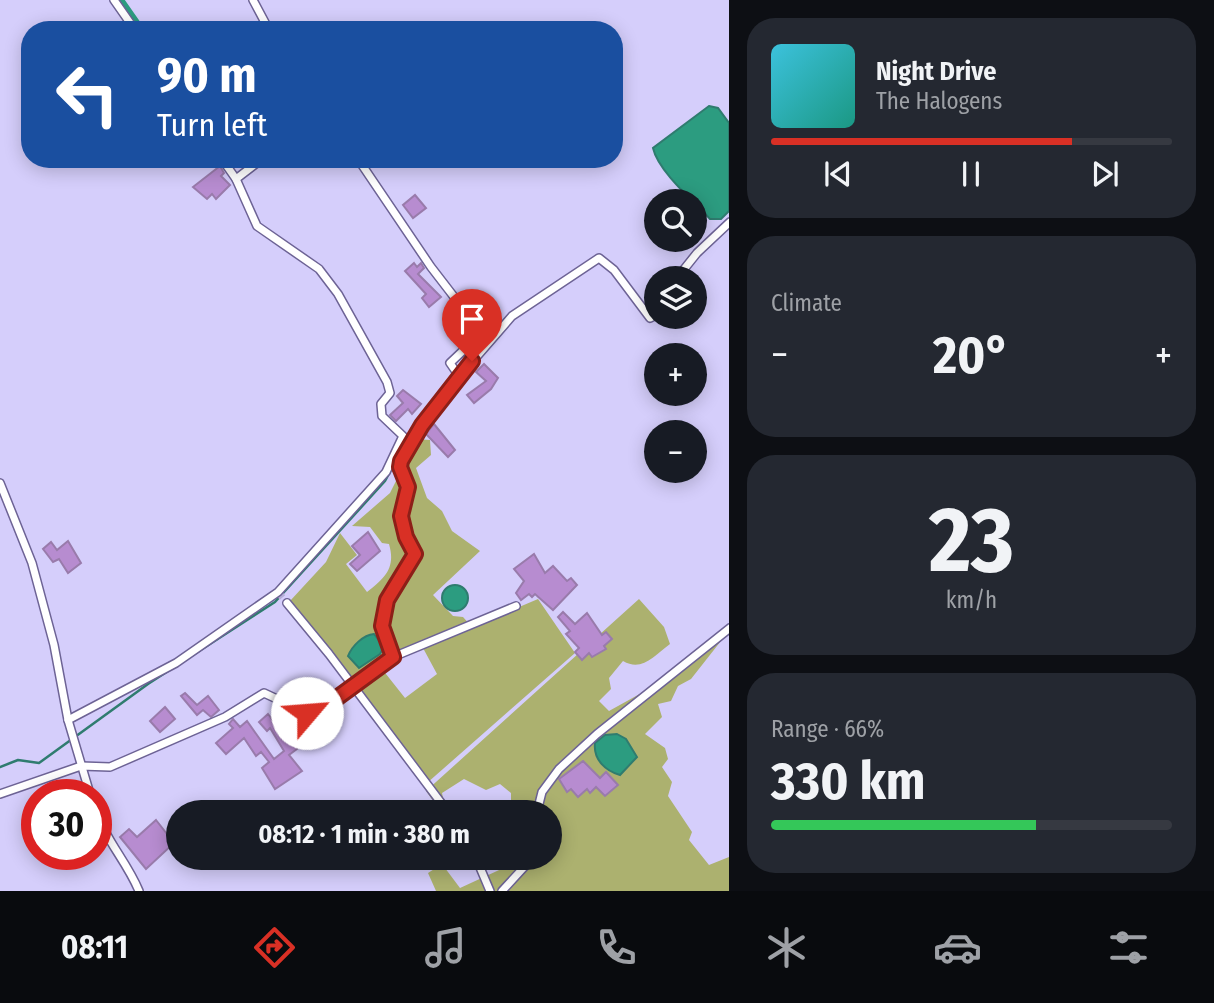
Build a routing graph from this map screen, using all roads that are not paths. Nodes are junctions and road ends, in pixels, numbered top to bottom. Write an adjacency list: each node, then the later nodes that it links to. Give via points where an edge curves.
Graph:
1 (114, 0): 3 (street)
2 (253, 0): 4 (street)
3 (129, 21)
4 (264, 21)
5 (228, 168): 8 (street)
6 (250, 168): 8 (street)
7 (364, 168): 13 (street, via 468,315 468,346 450,366)
8 (236, 179): 22 (street, via 257,226 319,269 338,294 387,382 390,393 381,404 383,416 402,436 386,472 278,592 176,663)
9 (729, 222): 10 (street)
10 (725, 232): 11 (street)
11 (687, 266)
12 (644, 310): 13 (street, via 599,258 512,316)
13 (459, 376): 20 (street, via 401,461 408,487 401,516 415,554 387,600 382,626)
14 (0, 482): 15 (street)
15 (8, 506): 16 (street); 22 (street, via 32,564)
16 (0, 512)
17 (287, 604): 21 (street)
18 (516, 606): 20 (street)
19 (729, 628): 27 (street, via 597,734 559,769)
20 (393, 657): 21 (street)
21 (351, 687): 23 (street, via 307,713 264,693 225,717 110,767); 26 (street)
22 (68, 720): 23 (street)
23 (81, 766): 24 (street); 25 (street)
24 (85, 779)
25 (0, 794)
26 (439, 800)
27 (540, 800)
28 (112, 847): 31 (street)
29 (481, 870): 32 (street)
30 (521, 870): 33 (street)
31 (139, 891)
32 (490, 891)
33 (502, 891)

